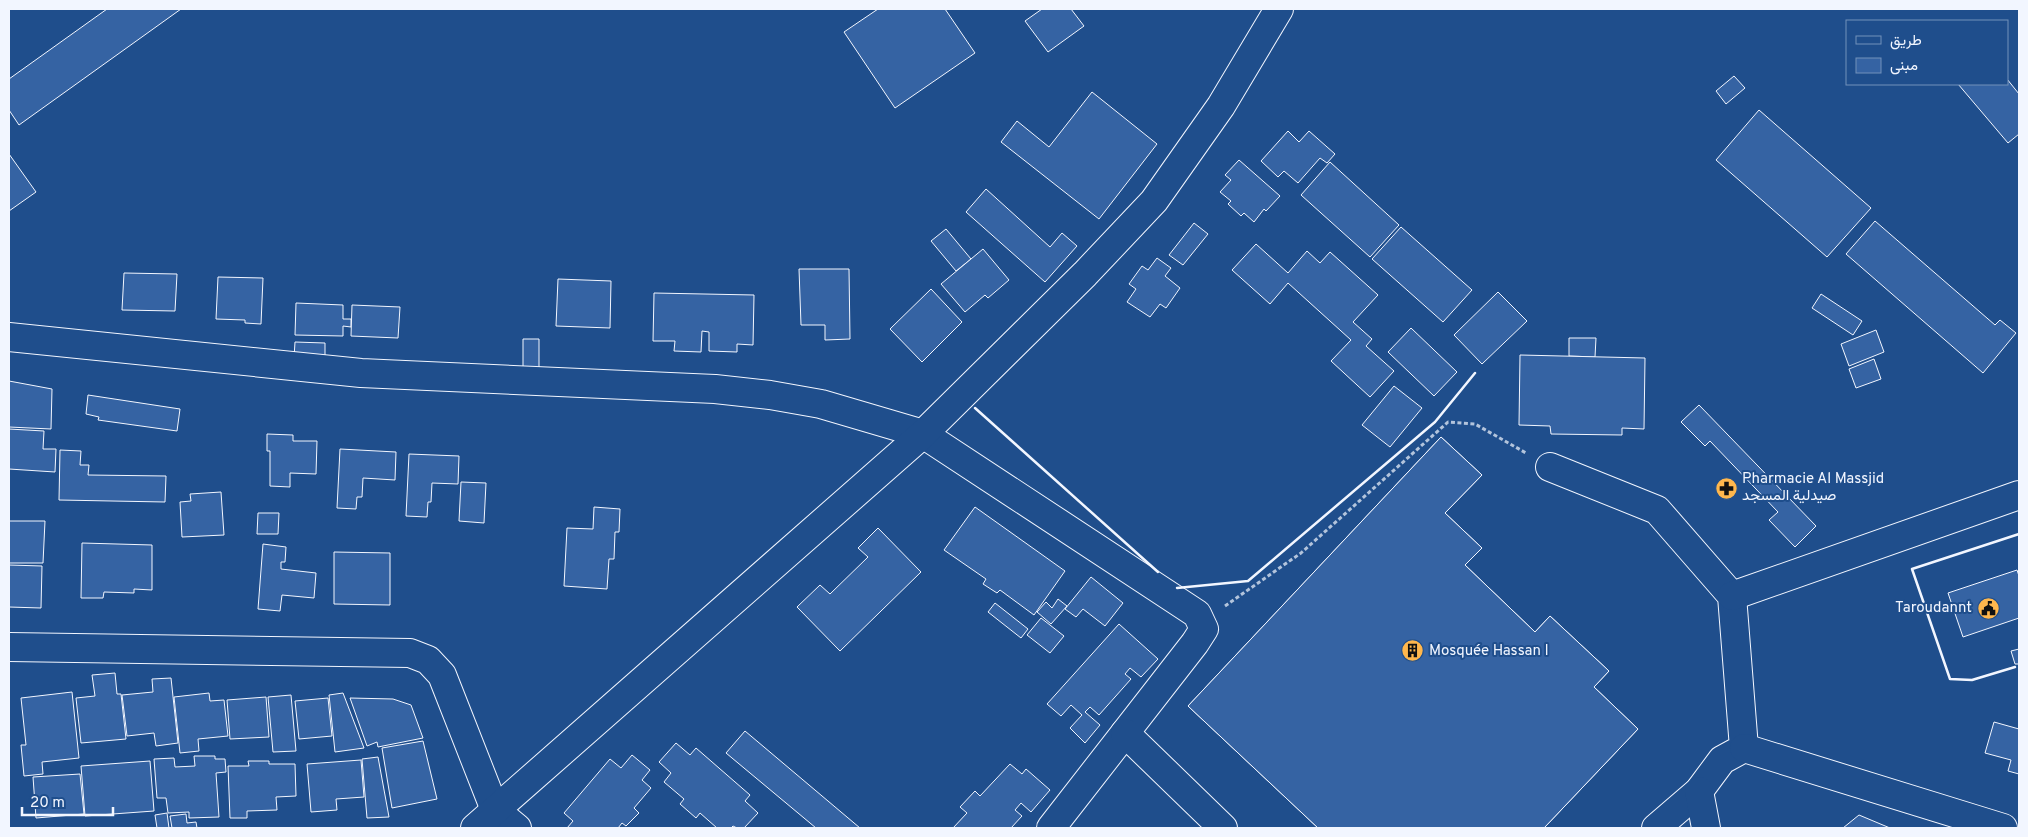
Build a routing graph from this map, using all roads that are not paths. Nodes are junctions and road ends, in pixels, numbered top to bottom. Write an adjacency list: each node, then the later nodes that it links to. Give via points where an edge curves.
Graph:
1 (1279, 9): 3 (street, via 1221,106 1154,201)
2 (9, 337): 3 (street, via 361,373 715,389 821,404)
3 (923, 434): 8 (street, via 1197,614 1204,629); 11 (street)
4 (1550, 467): 6 (street, via 1657,510)
5 (2019, 495): 6 (street)
6 (1732, 596): 9 (street)
7 (9, 647): 11 (street, via 410,653 428,660 442,675)
8 (1125, 733): 14 (street); 15 (street)
9 (1744, 748): 10 (street, via 1722,760); 18 (street)
10 (1699, 791): 16 (street); 17 (street)
11 (495, 810): 12 (street); 13 (street)
12 (474, 828)
13 (517, 828)
14 (1051, 828)
15 (1223, 828)
16 (1656, 828)
17 (1706, 828)
18 (2003, 828)

